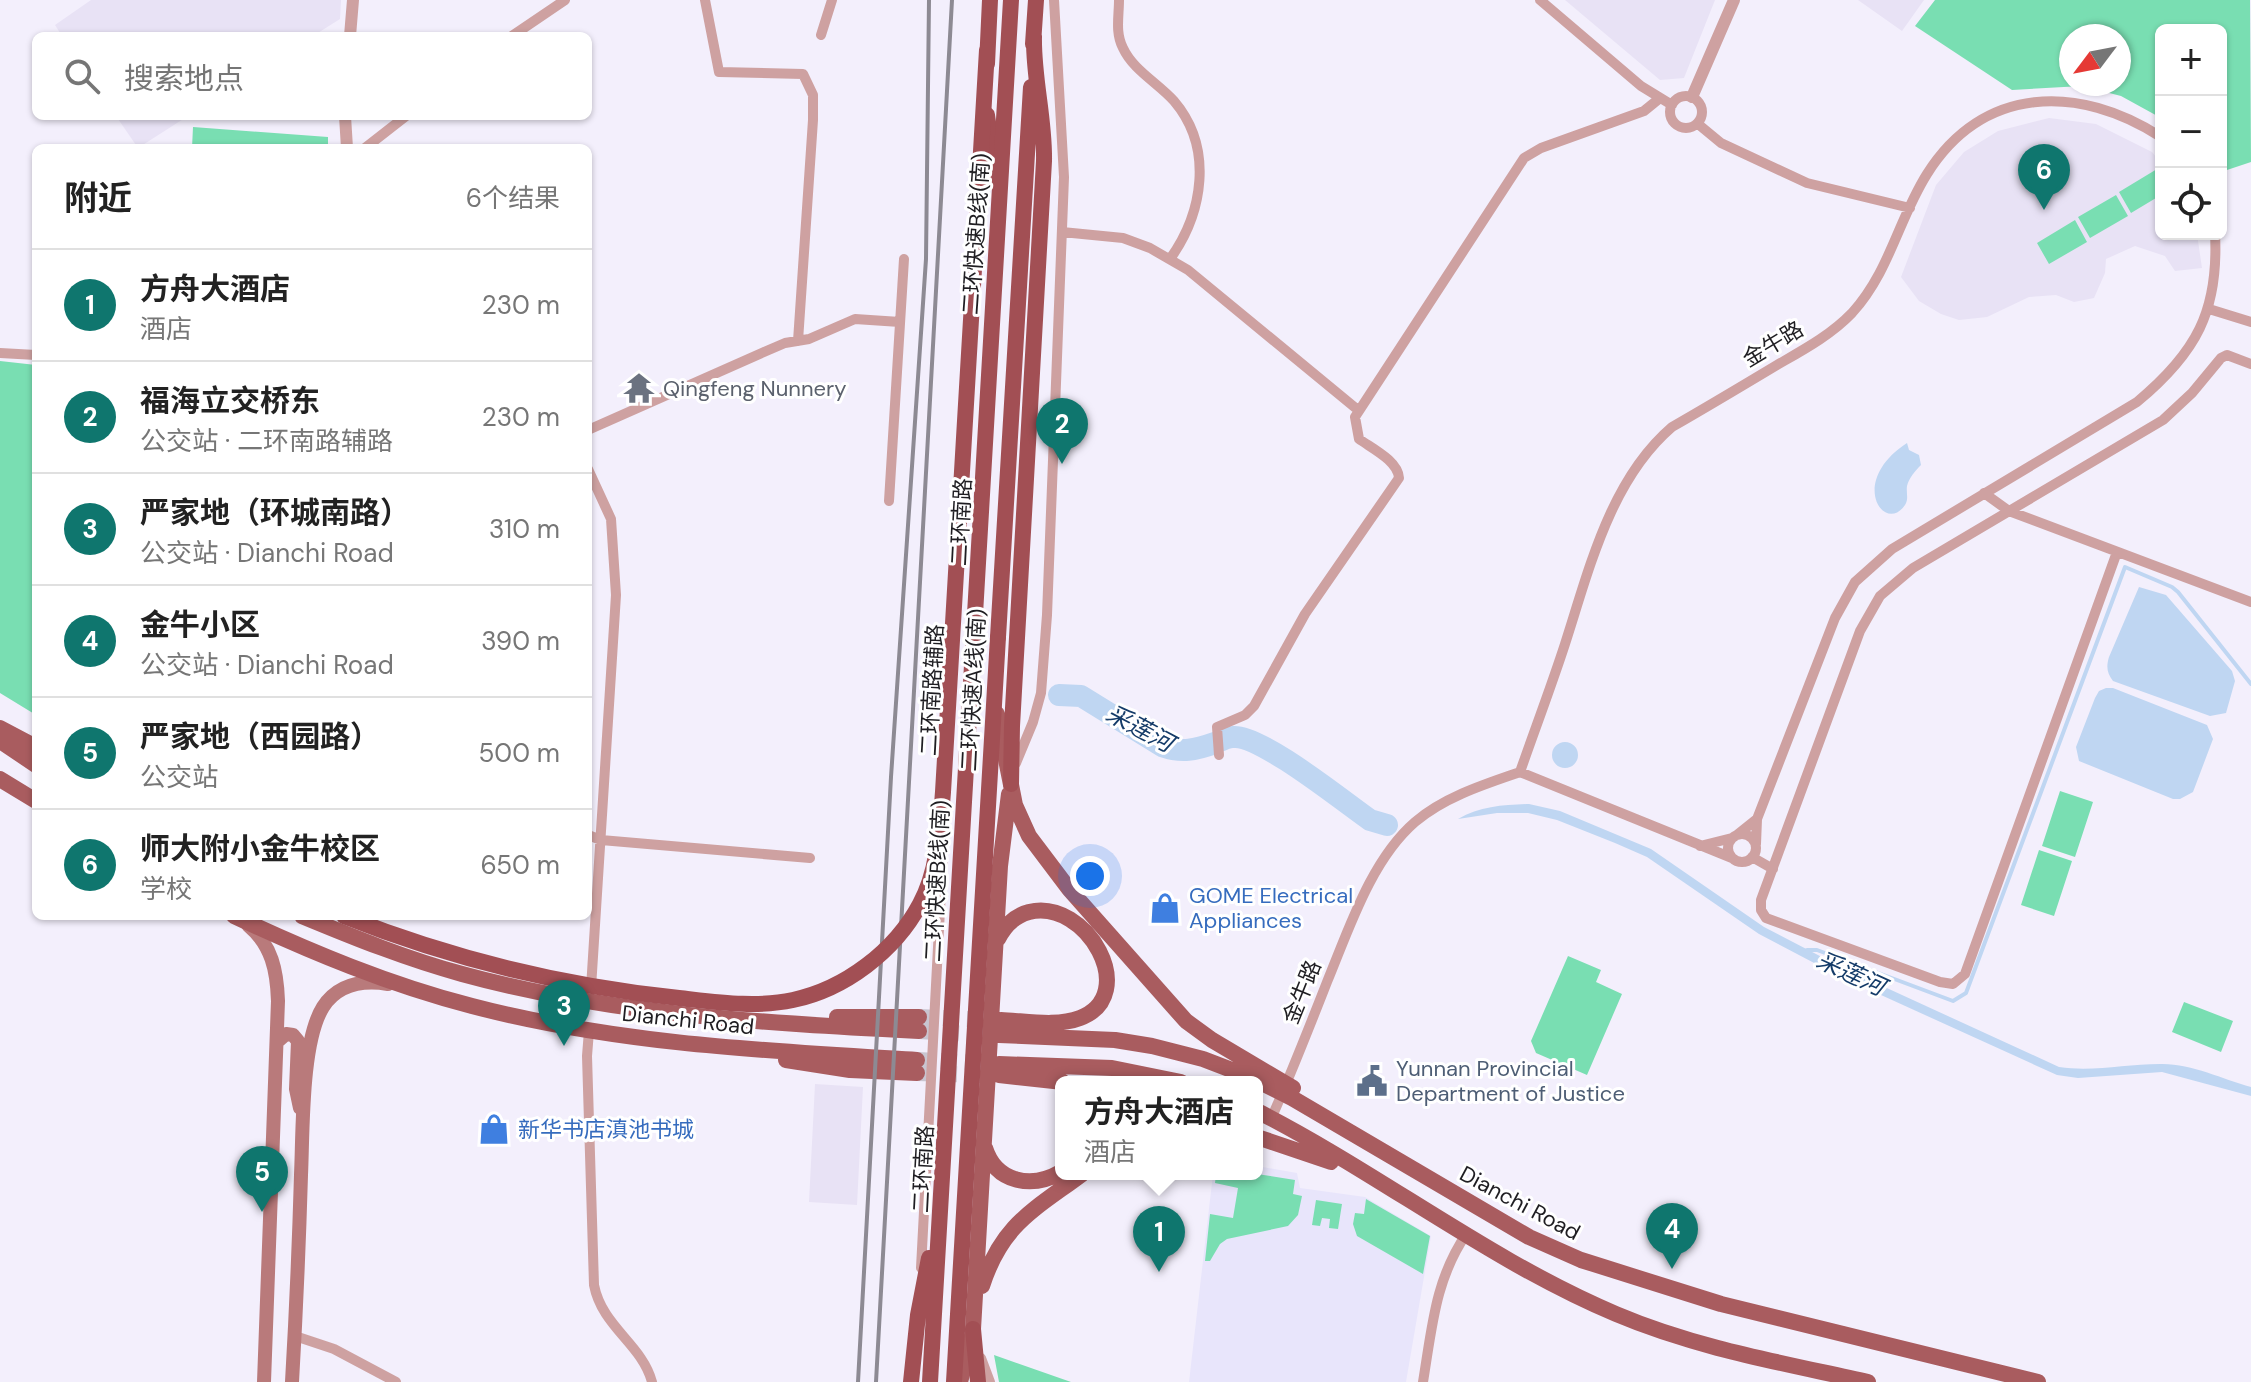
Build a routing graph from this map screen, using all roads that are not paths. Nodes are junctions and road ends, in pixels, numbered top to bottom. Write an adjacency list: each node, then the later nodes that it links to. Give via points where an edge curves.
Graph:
1 (353, 0): 12 (street)
2 (565, 0): 13 (street)
3 (705, 0): 38 (street, via 719,72 803,74 813,95)
4 (832, 0): 14 (street)
5 (988, 0): 16 (highway); 101 (street, 二环南路辅路)
6 (1012, 0): 17 (highway, 二环快速B线(南), bridge); 102 (main road, 二环南路)
7 (1034, 0): 15 (highway, 二环快速A线(南)); 50 (main road, 二环南路)
8 (1054, 0): 29 (street, via 1063,143)
9 (1119, 0): 33 (street, via 1121,46 1182,112 1199,163 1192,220)
10 (1540, 0): 19 (street)
11 (1734, 0): 18 (street)
12 (350, 32)
13 (518, 32)
14 (821, 35)
15 (1034, 36): 58 (highway, via 1044,161); 103 (highway, 二环快速A线(南), bridge)
16 (987, 50): 27 (highway, bridge, via 986,102); 34 (highway, bridge)
17 (1007, 69): 27 (highway, bridge); 30 (highway, 二环快速B线(南), bridge)
18 (1692, 97): 20 (street, via 1683,96); 23 (street, via 1701,107)
19 (1660, 98): 20 (street); 42 (street, via 1644,111 1524,158)
20 (1672, 105): 23 (street, via 1671,119 1677,126)
21 (345, 120): 25 (street)
22 (401, 120): 26 (street)
23 (1698, 124): 28 (street, via 1721,143 1807,183)
24 (2155, 133): 28 (street, 金牛路, via 2133,119 2088,104 2044,100 2020,105 1958,137 1926,175)
25 (347, 144)
26 (370, 144)
27 (995, 168): 30 (highway, bridge); 34 (highway, bridge)
28 (1910, 208): 56 (street, 金牛路, via 1883,271 1850,315 1811,345 1672,427 1636,466 1591,562)
29 (1062, 232): 33 (street, via 1123,238); 58 (street, via 1044,673)
30 (997, 237): 93 (highway, 二环快速B线(南), bridge)
31 (2215, 240): 35 (street, via 2217,268)
32 (904, 259): 36 (street)
33 (1170, 259): 42 (street)
34 (973, 291): 72 (highway, bridge, via 938,836 921,903 886,948 852,975 810,995 778,1003 742,1003 528,974 429,948)
35 (2209, 309): 37 (street); 45 (street, via 2196,338 2158,385)
36 (900, 322): 38 (street, via 855,319); 46 (street)
37 (2251, 322)
38 (798, 341): 43 (street)
39 (0, 353): 40 (street)
40 (32, 355)
41 (2251, 364): 47 (street, via 2227,355 2221,358 2163,420)
42 (1358, 410): 54 (street, via 1359,439 1393,464 1399,478 1305,614 1254,706 1217,727)
43 (592, 428)
44 (592, 478): 63 (street, via 611,519 616,595)
45 (1984, 493): 47 (street); 60 (street, via 1892,549 1855,582 1835,618)
46 (889, 501)
47 (2009, 511): 48 (street); 68 (street, via 1913,568 1871,609)
48 (2117, 552): 49 (street); 68 (street, via 1965,974 1953,984 1940,982 1766,918 1761,900)
49 (2251, 602)
50 (992, 671): 58 (main road); 103 (main road, 二环南路)
51 (0, 730): 53 (main road)
52 (0, 742): 55 (main road)
53 (32, 745)
54 (1219, 755)
55 (32, 763)
56 (1520, 772): 64 (street); 84 (street, 金牛路, via 1431,810 1398,838 1343,942)
57 (0, 779): 59 (main road)
58 (1011, 784): 73 (main road); 84 (main road, via 1019,816 1043,857 1175,1010 1212,1040 1265,1070)
59 (32, 799)
60 (1757, 819): 62 (street); 65 (street)
61 (592, 837): 63 (street)
62 (1734, 837): 64 (street); 65 (street, via 1751,838); 67 (street, via 1728,846)
63 (601, 840): 66 (street); 75 (street)
64 (1700, 846): 67 (street)
65 (1754, 854): 67 (street, via 1743,862); 68 (street)
66 (810, 858)
67 (1732, 858)
68 (1773, 869)
69 (239, 920): 78 (main road, via 260,936 271,955)
70 (243, 920): 74 (main road, Dianchi Road)
71 (312, 920): 75 (main road, Dianchi Road, via 443,969)
72 (355, 920)
73 (996, 944): 81 (main road, via 1020,915 1058,913 1092,939 1106,978 1100,1004 1083,1017 1000,1028 1152,1046); 89 (main road)
74 (415, 990): 77 (main road, Dianchi Road); 87 (main road, via 364,983 327,1001 311,1041)
75 (590, 1002): 76 (main road, Dianchi Road, via 715,1017)
76 (919, 1024)
77 (589, 1031): 79 (main road, Dianchi Road, via 836,1068); 100 (street, via 594,1285 608,1320 644,1362)
78 (278, 1041): 87 (main road, via 286,1034 298,1041 296,1089); 97 (main road)
79 (917, 1067)
80 (1151, 1076): 82 (main road, via 1112,1068 999,1069)
81 (1249, 1076)
82 (1055, 1080)
83 (1263, 1081): 84 (main road)
84 (1281, 1088): 85 (main road); 108 (main road, Dianchi Road, via 1529,1237 1611,1271 1721,1304)
85 (1263, 1110)
86 (1263, 1113): 92 (main road)
87 (303, 1124): 96 (main road)
88 (1263, 1139): 92 (main road)
89 (984, 1146): 90 (main road, via 994,1166 1010,1179 1037,1182); 95 (main road)
90 (1055, 1174)
91 (1074, 1180): 95 (main road, via 1030,1211 1004,1239 985,1275)
92 (1393, 1190): 94 (main road)
93 (940, 1205): 101 (highway, bridge, via 920,1300); 102 (highway, 二环快速B线(南), bridge)
94 (1467, 1233): 106 (street, via 1439,1288); 107 (main road, via 1577,1296 1644,1325)
95 (973, 1329): 103 (main road); 104 (highway); 105 (street)
96 (295, 1336): 98 (main road); 99 (street, via 334,1349)
97 (264, 1382)
98 (292, 1382)
99 (396, 1382)
100 (652, 1382)
101 (913, 1382)
102 (931, 1382)
103 (955, 1382)
104 (976, 1382)
105 (990, 1382)
106 (1423, 1382)
107 (1868, 1382)
108 (2038, 1382)

